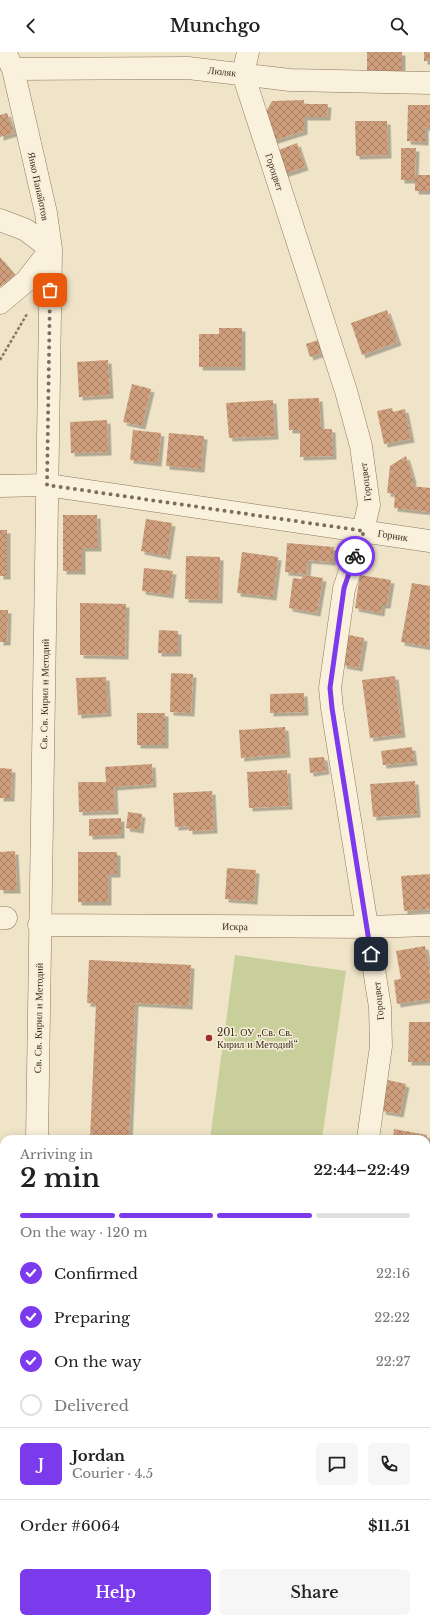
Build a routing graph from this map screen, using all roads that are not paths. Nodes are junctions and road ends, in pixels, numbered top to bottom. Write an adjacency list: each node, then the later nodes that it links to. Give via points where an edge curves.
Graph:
1 (248, 52): 3 (street)
2 (9, 61): 3 (street, Люляк, via 188,68); 6 (street, Янко Панайотов, via 46,212)
3 (243, 74): 4 (street, Люляк, via 290,80); 10 (street, Гороцвет, via 346,391 359,439 368,505)
4 (430, 84)
5 (0, 220): 6 (street, via 26,230)
6 (50, 249): 7 (street, via 26,281); 8 (street, Св. Св. Кирил и Методий)
7 (0, 303)
8 (47, 485): 9 (street, Горник); 10 (street, Горник); 12 (street, Св. Св. Кирил и Методий)
9 (0, 486)
10 (364, 531): 11 (street, Горник); 14 (street, Гороцвет, via 344,588 330,688)
11 (430, 541)
12 (39, 925): 14 (street, Искра); 15 (street, Св. Св. Кирил и Методий)
13 (430, 925): 14 (street, Искра)
14 (367, 927): 16 (street, Гороцвет, via 380,1007 381,1046)
15 (37, 1135)
16 (369, 1135)

